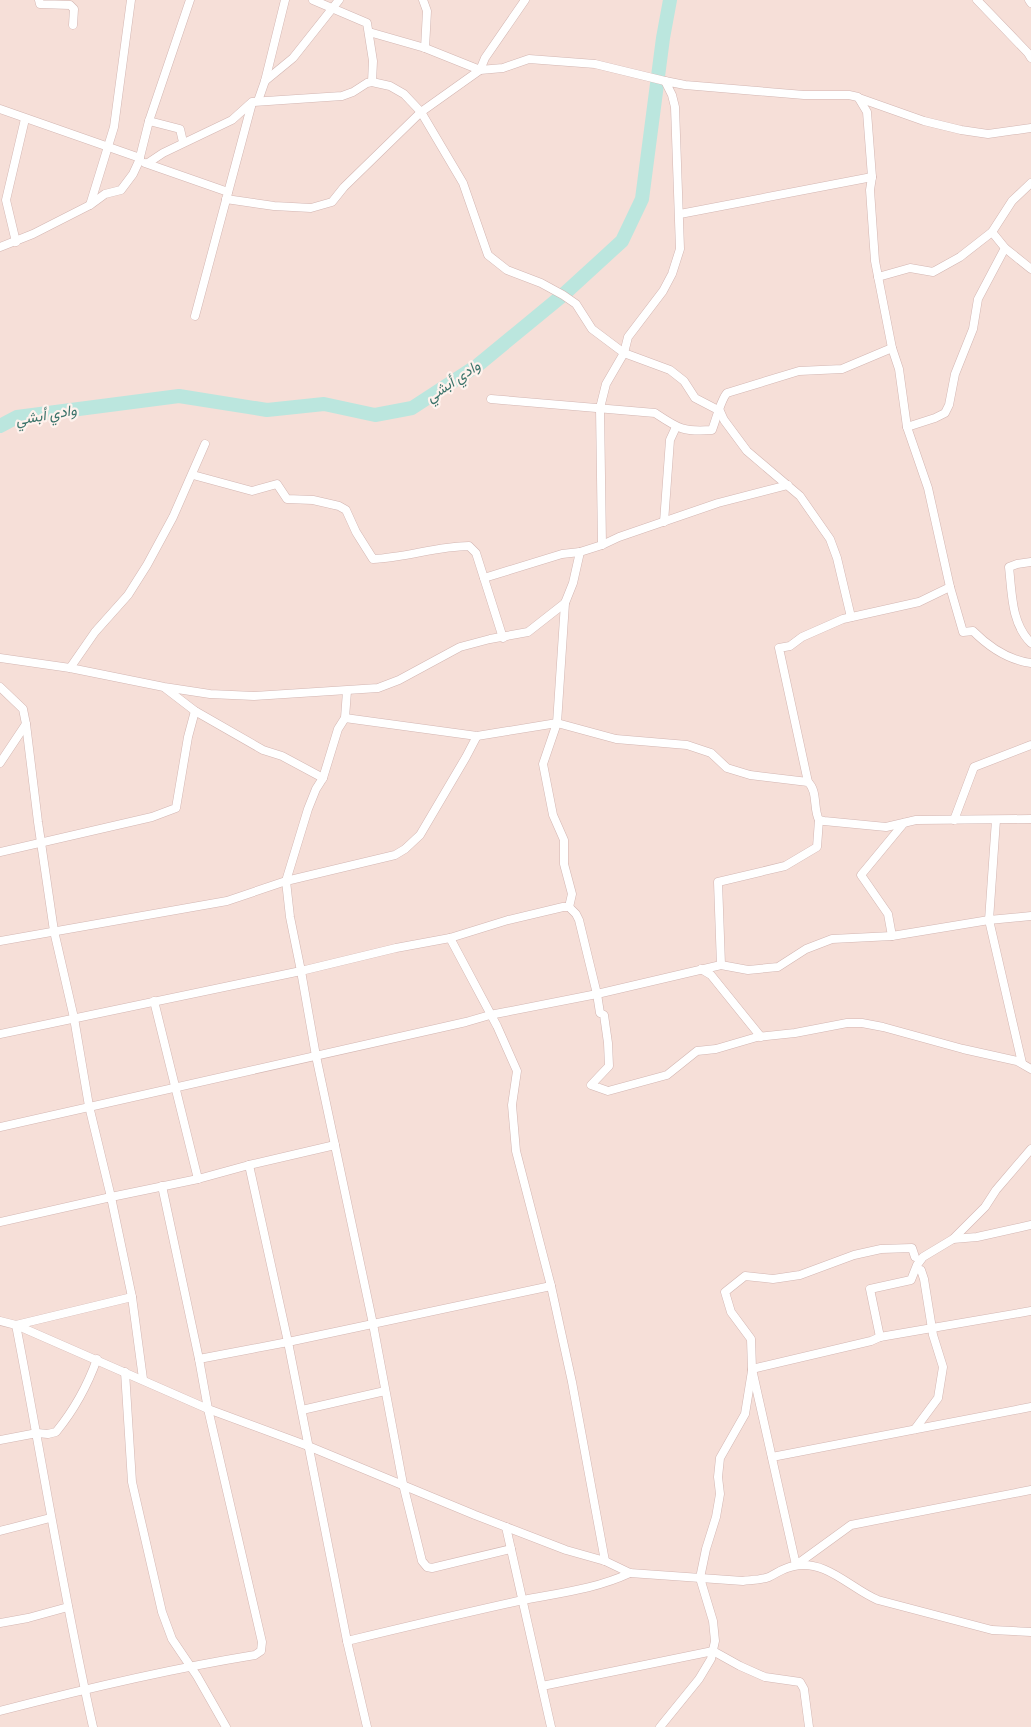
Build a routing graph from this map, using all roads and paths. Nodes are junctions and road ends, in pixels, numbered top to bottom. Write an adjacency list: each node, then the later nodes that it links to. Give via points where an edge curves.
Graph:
1 (39, 0): 11 (street, via 40,4 70,5 74,9)
2 (131, 0): 27 (street)
3 (190, 0): 24 (street)
4 (285, 0): 17 (street)
5 (313, 0): 10 (street)
6 (339, 0): 10 (street)
7 (423, 0): 13 (street, via 427,11)
8 (525, 0): 15 (street)
9 (977, 0): 14 (street)
10 (332, 8): 12 (street, via 367,23); 17 (street, via 293,58)
11 (72, 25)
12 (369, 32): 13 (street); 18 (street)
13 (425, 48): 15 (street)
14 (1031, 58)
15 (480, 70): 16 (street, via 503,68 529,59 595,64); 22 (street)
16 (665, 80): 19 (street, via 804,95 849,94); 34 (street, via 675,107)
17 (265, 81): 20 (street)
18 (372, 82): 20 (street, via 342,96); 22 (street, via 390,86 404,94)
19 (858, 97): 25 (street, via 924,121 961,130 988,134); 30 (street, via 867,112)
20 (255, 101): 26 (street, via 232,120); 32 (street)
21 (0, 109): 23 (street)
22 (420, 112): 32 (street, via 332,202 311,208 274,206); 43 (street, via 463,183 488,255 507,270 541,283 576,304 592,329)
23 (25, 119): 27 (street); 36 (street, via 6,200)
24 (149, 121): 26 (street, via 180,129); 28 (street)
25 (1031, 128)
26 (184, 142): 29 (street)
27 (109, 146): 28 (street); 33 (street)
28 (139, 159): 29 (street); 33 (street, via 121,190 105,194)
29 (148, 163): 32 (street)
30 (872, 177): 34 (street); 40 (street, via 874,261)
31 (1031, 183): 35 (street, via 1012,201)
32 (227, 196): 41 (street)
33 (90, 205): 36 (street)
34 (680, 214): 43 (street, via 680,249 672,274 663,292 628,336)
35 (992, 232): 38 (street); 40 (street, via 960,257 933,272 910,268)
36 (16, 242): 37 (street)
37 (0, 247)
38 (1005, 248): 39 (street); 48 (street, via 978,299 973,329 955,374 945,413)
39 (1031, 269)
40 (878, 277): 42 (street)
41 (195, 316)
42 (892, 348): 46 (street, via 842,369 799,371 726,393); 48 (street, via 899,369)
43 (624, 353): 45 (street, via 606,384); 46 (street, via 670,370 684,381 695,398)
44 (491, 399): 45 (street)
45 (600, 408): 47 (street, via 656,413); 53 (street)
46 (720, 411): 47 (street, via 712,430 690,431); 51 (street, via 747,451)
47 (676, 427): 52 (street, via 670,440)
48 (907, 427): 57 (street, via 928,488)
49 (204, 444): 50 (street)
50 (193, 474): 56 (street, via 252,491 277,484 287,500 313,500 339,506 346,510 374,559 469,546 476,553); 64 (street, via 174,517 128,595 95,632)
51 (788, 486): 52 (street, via 718,503); 59 (street, via 800,496 830,539)
52 (664, 522): 53 (street)
53 (602, 545): 54 (street)
54 (580, 552): 56 (street, via 562,554); 58 (street)
55 (1031, 562): 61 (street, via 1009,567 1013,608 1024,635)
56 (484, 578): 60 (street)
57 (950, 587): 59 (street, via 919,602); 63 (street, via 963,632 973,632 985,644 1007,656)
58 (565, 603): 60 (street, via 528,632); 70 (street)
59 (851, 617): 76 (street, via 802,637 790,646 779,648)
60 (502, 638): 67 (street, via 460,648 378,688)
61 (1031, 643)
62 (0, 658): 64 (street)
63 (1031, 663)
64 (70, 668): 66 (street)
65 (0, 686): 71 (street, via 23,709)
66 (164, 687): 67 (street, via 254,696); 68 (street)
67 (347, 691): 69 (street)
68 (195, 711): 75 (street, via 263,750 282,756); 82 (street, via 176,808 152,817)
69 (345, 718): 72 (street); 75 (street, via 338,729)
70 (557, 723): 72 (street); 76 (street, via 616,739 687,746 710,753 727,768 750,775); 85 (street, via 543,764 553,815 564,840 564,864 572,894)
71 (26, 724): 74 (street); 82 (street)
72 (477, 736): 84 (street, via 420,835 405,849 395,855)
73 (1031, 746): 79 (street, via 974,767)
74 (0, 763)
75 (323, 778): 84 (street, via 308,809)
76 (808, 782): 78 (street, via 813,787 816,815)
77 (1031, 819): 80 (street)
78 (820, 820): 81 (street, via 886,827); 92 (street, via 817,847 786,866 718,882)
79 (954, 820): 80 (street); 81 (street)
80 (996, 820): 87 (street)
81 (904, 823): 89 (street, via 860,875 888,914)
82 (41, 843): 83 (street); 88 (street)
83 (0, 852)
84 (286, 881): 88 (street, via 226,901); 94 (street)
85 (569, 907): 90 (street, via 508,920); 95 (street, via 578,920)
86 (1031, 916): 87 (street)
87 (988, 920): 89 (street); 102 (street)
88 (54, 931): 91 (street); 98 (street)
89 (892, 936): 92 (street, via 832,939 806,949 778,967 748,970)
90 (450, 938): 94 (street); 97 (street)
91 (0, 941)
92 (721, 965): 93 (street)
93 (701, 969): 95 (street); 100 (street, via 711,975)
94 (301, 971): 96 (street); 101 (street)
95 (597, 994): 97 (street); 100 (street, via 600,1013 604,1016 609,1066 591,1085 608,1091 667,1075 697,1051)
96 (154, 1001): 98 (street); 104 (street)
97 (490, 1015): 101 (street); 120 (street, via 517,1071 512,1106 516,1151)
98 (74, 1018): 99 (street); 105 (street)
99 (0, 1034)
100 (761, 1037): 102 (street, via 862,1023)
101 (316, 1056): 104 (street); 107 (street)
102 (1022, 1063): 103 (street)
103 (1031, 1069)
104 (176, 1086): 105 (street); 112 (street)
105 (89, 1106): 106 (street); 114 (street)
106 (0, 1127)
107 (335, 1145): 111 (street); 125 (street)
108 (1031, 1148): 110 (street)
109 (1031, 1161): 110 (street)
110 (1020, 1162): 117 (street, via 985,1207)
111 (249, 1165): 112 (street); 128 (street)
112 (198, 1179): 113 (street)
113 (162, 1186): 114 (street); 130 (street)
114 (111, 1197): 115 (street); 121 (street)
115 (0, 1222)
116 (1031, 1225): 117 (street)
117 (953, 1239): 127 (street, via 923,1257 911,1280 870,1289)
118 (915, 1257): 131 (street, via 912,1248 881,1249 800,1276 773,1279 745,1276 724,1292 731,1312 751,1339)
119 (920, 1270): 126 (street)
120 (550, 1286): 125 (street); 149 (street, via 572,1382)
121 (132, 1297): 124 (street); 133 (street)
122 (1031, 1311): 126 (street)
123 (0, 1321): 124 (street)
124 (16, 1324): 129 (street); 139 (street)
125 (373, 1324): 128 (street); 134 (street)
126 (932, 1328): 127 (street); 138 (street, via 943,1367 938,1398)
127 (880, 1337): 131 (street)
128 (288, 1342): 130 (street); 137 (street)
129 (97, 1359): 132 (street); 139 (street, via 88,1384 67,1419 56,1432)
130 (199, 1360): 136 (street)
131 (752, 1369): 142 (street); 152 (street, via 745,1414 720,1458 720,1494)
132 (125, 1372): 133 (street); 159 (street, via 132,1482 137,1505 167,1627)
133 (143, 1379): 136 (street)
134 (386, 1391): 137 (street); 143 (street)
135 (1031, 1407): 138 (street)
136 (208, 1409): 141 (street); 159 (street, via 262,1642 261,1651 255,1655)
137 (302, 1410): 141 (street)
138 (915, 1430): 142 (street)
139 (37, 1433): 140 (street); 145 (street)
140 (0, 1440)
141 (308, 1446): 143 (street); 157 (street)
142 (772, 1457): 150 (street)
143 (403, 1484): 146 (street); 148 (street, via 422,1561 427,1567)
144 (1031, 1490): 150 (street, via 852,1525)
145 (50, 1518): 147 (street); 154 (street)
146 (506, 1527): 148 (street); 149 (street)
147 (0, 1531)
148 (511, 1549): 153 (street)
149 (605, 1561): 151 (street)
150 (796, 1565): 152 (street, via 759,1580); 156 (street, via 839,1576 878,1600 992,1630)
151 (630, 1573): 152 (street); 153 (street, via 611,1582)
152 (700, 1578): 158 (street, via 713,1621)
153 (523, 1600): 157 (street); 160 (street)
154 (68, 1607): 155 (street); 161 (street)
155 (0, 1623)
156 (1031, 1632)
157 (347, 1640): 165 (street)
158 (713, 1650): 160 (street); 167 (street, via 699,1679); 168 (street, via 764,1677 800,1682 804,1689)
159 (189, 1666): 161 (street); 164 (street)
160 (542, 1686): 166 (street)
161 (84, 1689): 162 (street); 163 (street)
162 (0, 1711)
163 (93, 1727)
164 (226, 1727)
165 (368, 1727)
166 (551, 1727)
167 (660, 1727)
168 (809, 1727)

